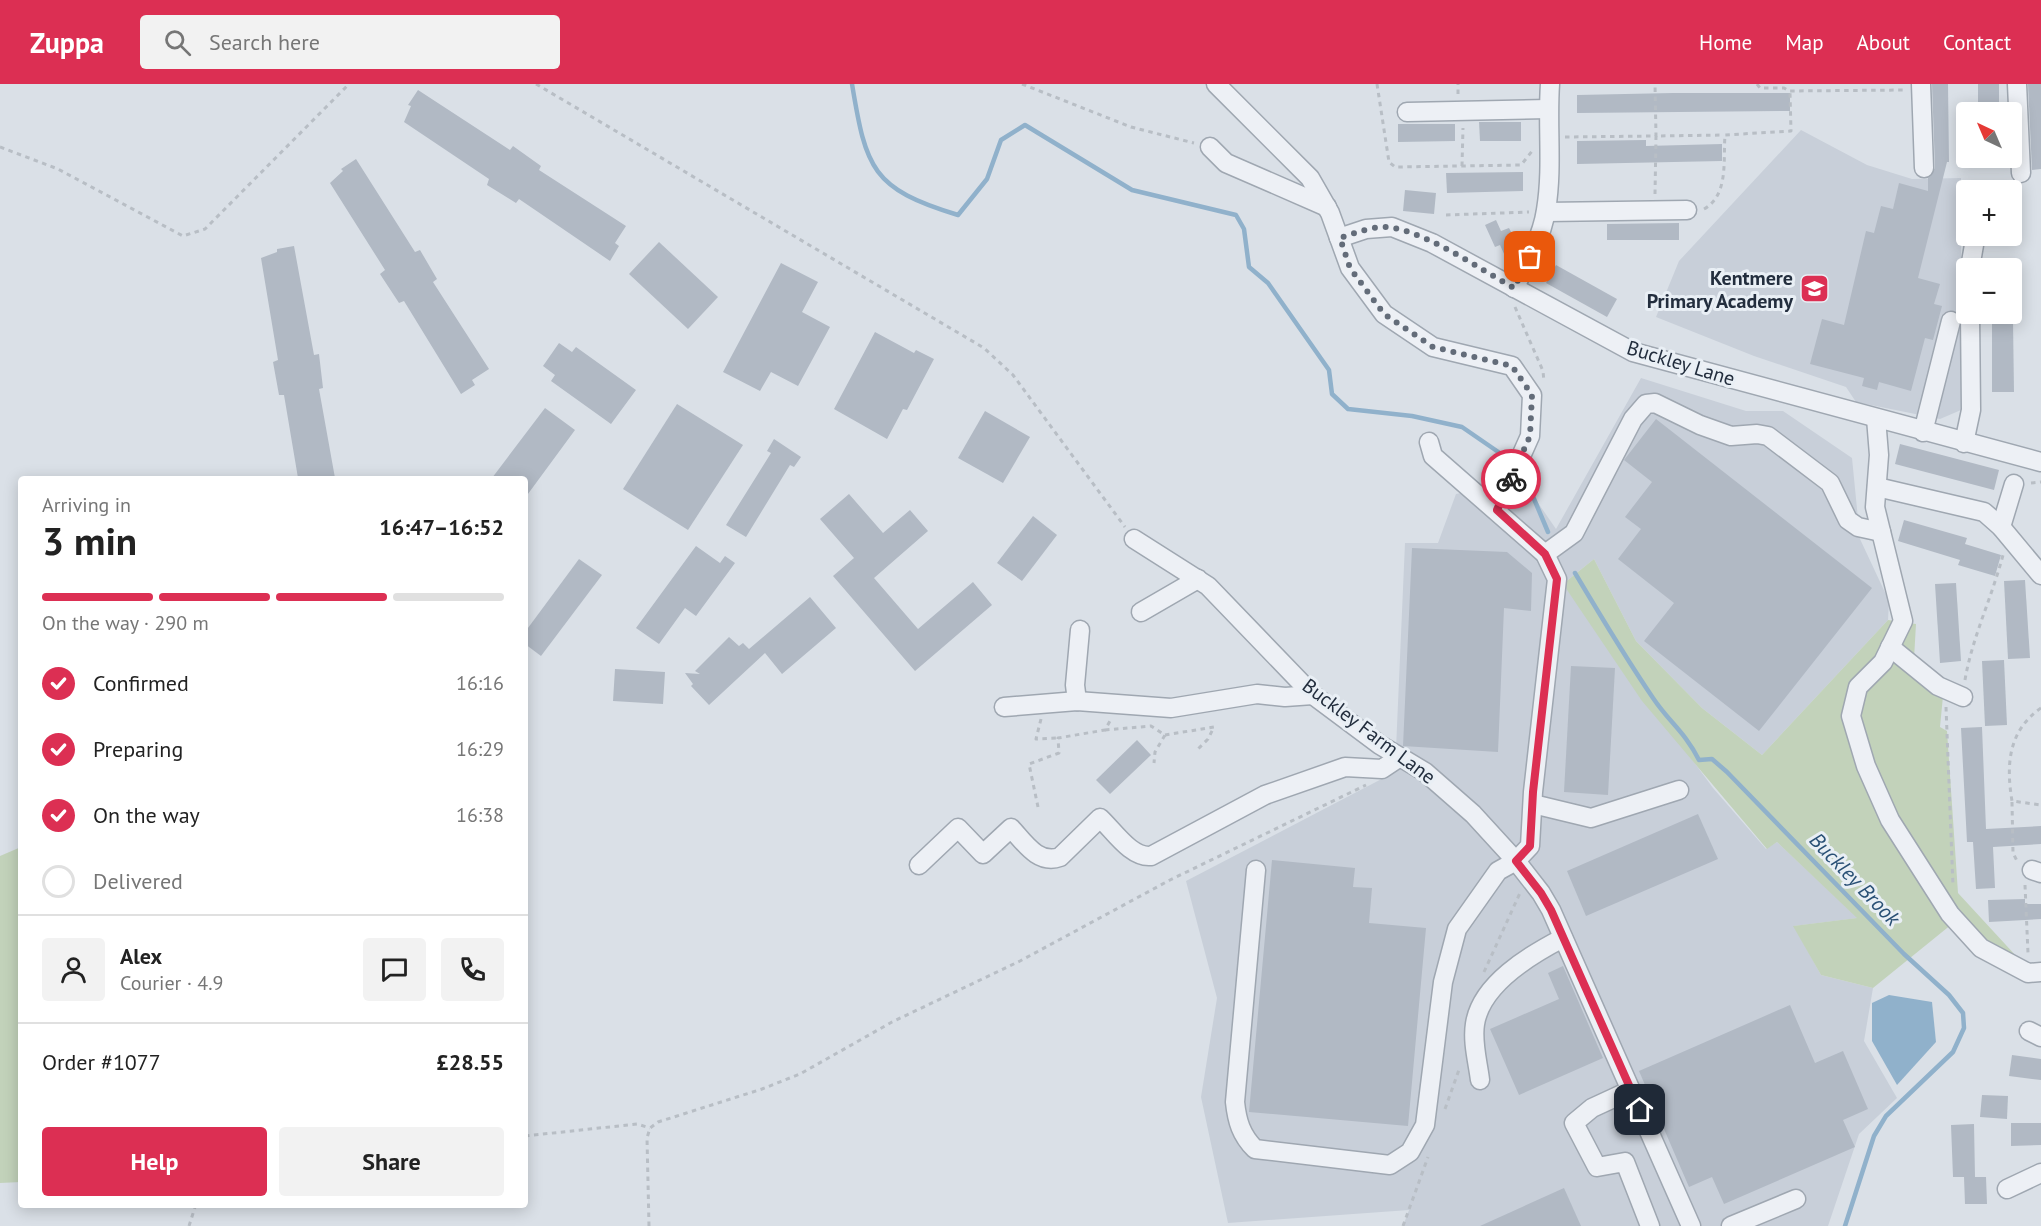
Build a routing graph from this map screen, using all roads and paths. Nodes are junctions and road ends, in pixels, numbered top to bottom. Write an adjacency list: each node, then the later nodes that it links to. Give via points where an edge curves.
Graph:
1 (350, 84): 18 (path, via 205,229 183,236 58,169)
2 (536, 84): 43 (path, via 984,348 1013,375)
3 (1022, 84): 19 (path, via 1131,127)
4 (1216, 84): 23 (street, via 1310,178)
5 (1377, 84): 20 (path, via 1389,162 1395,167)
6 (1550, 84): 12 (street)
7 (1655, 84): 16 (path)
8 (1757, 84): 10 (path, via 1760,88 1784,88 1789,92 1905,90)
9 (2017, 84): 22 (street)
10 (1921, 86): 21 (street)
11 (1791, 93): 15 (path, via 1791,131)
12 (1548, 109): 13 (street); 17 (street)
13 (1463, 111): 14 (street); 20 (path)
14 (1407, 112)
15 (1725, 135): 16 (path); 24 (path, via 1722,189 1712,204 1702,210)
16 (1656, 136): 17 (path); 25 (path)
17 (1548, 138): 20 (path, via 1521,165); 26 (street)
18 (0, 147)
19 (1210, 147): 23 (street, via 1226,163)
20 (1462, 166)
21 (1924, 168)
22 (2021, 173)
23 (1327, 207): 28 (street)
24 (1687, 210): 25 (street)
25 (1655, 211): 26 (street)
26 (1546, 212): 27 (path); 29 (street)
27 (1446, 215)
28 (1340, 238): 29 (street, Buckley Lane, via 1366,229 1392,227 1432,243); 32 (street, via 1350,268 1384,314 1433,347 1512,366 1532,395)
29 (1514, 288): 32 (path, via 1514,304 1543,371 1545,402); 33 (street, Buckley Lane, via 1633,352)
30 (1951, 321): 34 (street)
31 (1970, 324): 36 (street, via 1971,410)
32 (1532, 408): 40 (street, via 1530,436)
33 (1876, 418): 34 (street, Buckley Lane); 39 (street)
34 (1923, 432): 36 (street, Buckley Lane)
35 (1429, 442): 40 (street, via 1433,456)
36 (1964, 443): 37 (street, Buckley Lane)
37 (2041, 462)
38 (2014, 484): 41 (street)
39 (1876, 487): 41 (street, via 1984,512); 42 (street, via 1875,507)
40 (1497, 510): 45 (street)
41 (2001, 526): 44 (street)
42 (1881, 532): 45 (street, via 1858,527 1848,520 1830,483 1768,436 1731,436 1655,403 1646,404 1634,419 1574,533); 50 (street, via 1903,621)
43 (1134, 539): 47 (street, Buckley Farm Lane)
44 (2013, 541): 46 (street); 51 (path, via 2005,549 1994,592)
45 (1545, 554): 67 (street, via 1557,579)
46 (2041, 575)
47 (1198, 579): 48 (street); 52 (street, Buckley Farm Lane)
48 (1141, 612)
49 (1080, 630): 53 (street)
50 (1890, 647): 51 (street); 74 (street, via 1883,662 1857,687 1851,716 1866,766 1890,820)
51 (1954, 693): 74 (path)
52 (1313, 694): 55 (street, via 1257,694 1171,708); 62 (street, Buckley Farm Lane)
53 (1077, 701): 54 (street); 55 (street)
54 (1045, 703): 56 (street); 60 (path, via 1036,739)
55 (1113, 704): 58 (path)
56 (1004, 707)
57 (2041, 708): 66 (path, via 2014,738 2009,754)
58 (1105, 730): 59 (path, via 1151,726); 60 (path)
59 (1165, 735): 61 (path, via 1214,728); 63 (path, via 1155,752)
60 (1058, 738): 69 (path, via 1059,753 1029,764)
61 (1196, 751)
62 (1400, 757): 64 (street); 70 (street, Buckley Farm Lane, via 1425,772 1465,807)
63 (1154, 763)
64 (1382, 770): 71 (street, via 1345,766 1265,795 1151,856 1134,851 1100,818 1060,857 1052,860 1040,857 1011,828 983,854 958,828); 79 (path, via 1366,785 1170,880 1020,961 892,1022 800,1074 676,1115)
65 (1679, 790): 67 (street, via 1591,818)
66 (2012, 801): 68 (path); 73 (path, via 2013,853)
67 (1533, 804): 70 (street, via 1530,846)
68 (2041, 805)
69 (1038, 807)
70 (1516, 861): 72 (street, via 1498,871 1457,929 1443,982 1425,1125 1410,1152 1390,1165 1255,1149 1246,1140 1235,1102); 75 (street, Buckley Farm Lane, via 1541,893)
71 (919, 865)
72 (1256, 870)
73 (2033, 873): 76 (path)
74 (1954, 919): 76 (street, via 1981,948)
75 (1563, 938): 77 (street, via 1501,980 1483,1003 1475,1024); 78 (street, Buckley Farm Lane)
76 (2035, 972)
77 (1480, 1080)
78 (1631, 1090): 87 (street, via 1592,1108 1574,1123 1597,1167 1625,1162); 88 (street, Buckley Farm Lane)
79 (650, 1128): 80 (path, via 638,1124); 86 (path)
80 (528, 1136)
81 (2041, 1173): 82 (street)
82 (2007, 1189)
83 (1796, 1199): 89 (street)
84 (195, 1208): 85 (path)
85 (189, 1226)
86 (649, 1226)
87 (1650, 1226)
88 (1691, 1226)
89 (1731, 1226)

